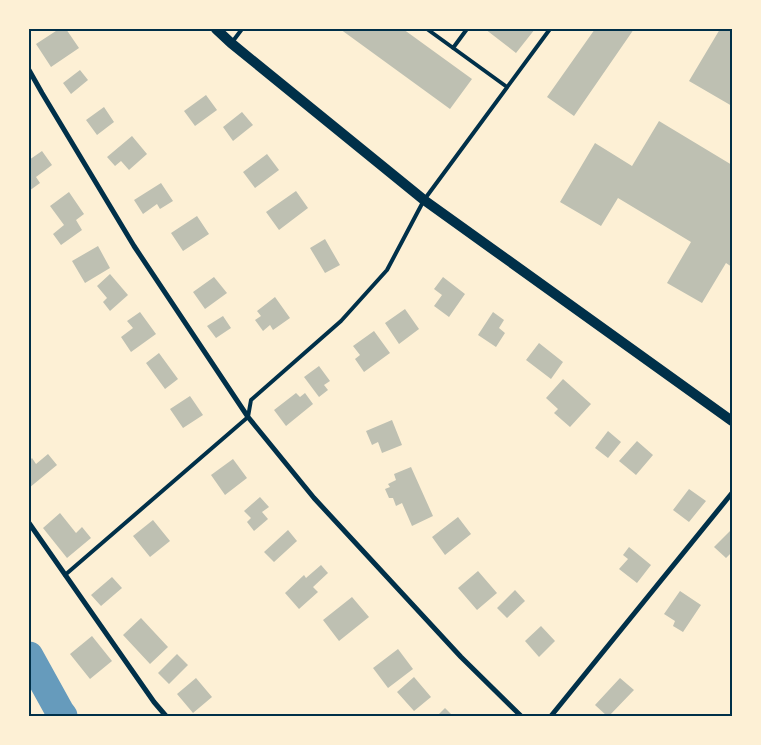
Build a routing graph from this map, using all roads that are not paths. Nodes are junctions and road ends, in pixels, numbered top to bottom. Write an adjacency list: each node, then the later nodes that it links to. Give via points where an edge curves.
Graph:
1 (216, 29): 6 (main road)
2 (242, 29): 6 (lane)
3 (427, 29): 7 (lane)
4 (467, 29): 7 (lane)
5 (550, 29): 9 (lane)
6 (231, 43): 10 (main road)
7 (453, 48): 9 (lane)
8 (29, 70): 11 (street, via 134,246)
9 (507, 87): 10 (lane)
10 (424, 200): 11 (lane, via 387,270 340,321 251,400); 12 (main road)
11 (248, 417): 15 (lane); 17 (street, via 314,498)
12 (732, 421)
13 (732, 493): 18 (street)
14 (29, 523): 15 (street)
15 (65, 575): 16 (street)
16 (166, 716)
17 (520, 716)
18 (551, 716)

